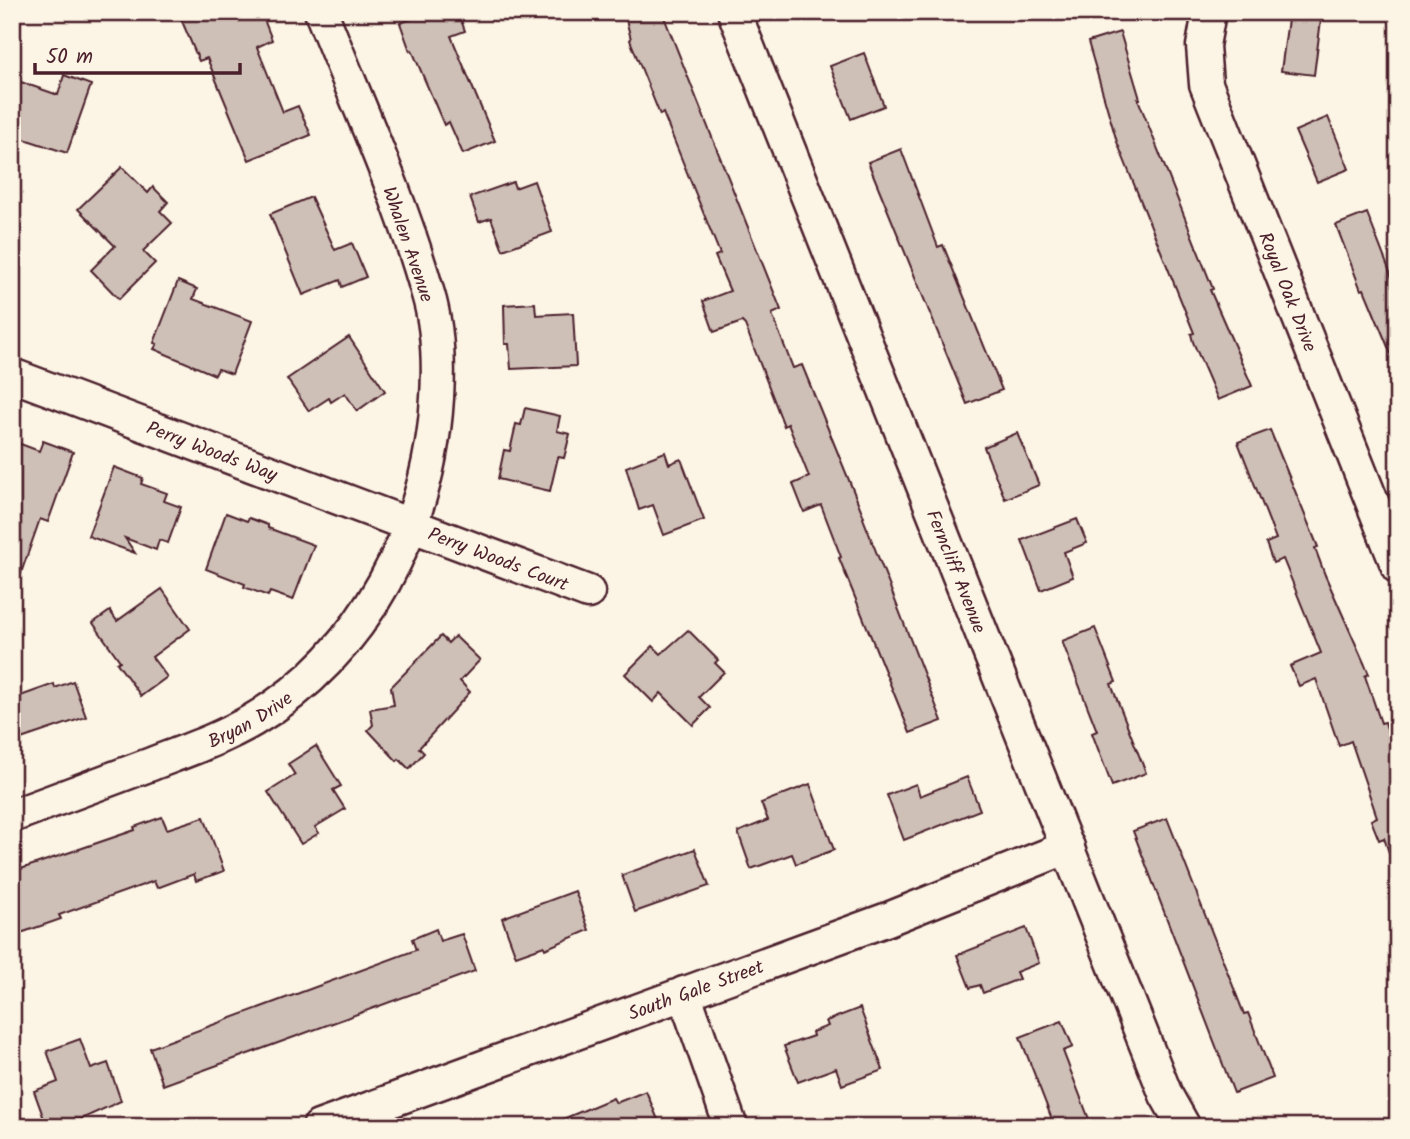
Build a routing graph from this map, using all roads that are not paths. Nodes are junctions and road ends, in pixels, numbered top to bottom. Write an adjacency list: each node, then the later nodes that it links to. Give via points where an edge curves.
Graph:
1 (321, 12): 5 (street, Whalen Avenue, via 413,245 436,333 437,411 427,475)
2 (734, 12): 9 (street, Ferncliff Avenue)
3 (1209, 12): 6 (street, Royal Oak Drive, via 1204,72 1215,109)
4 (12, 374): 5 (street, Perry Woods Way)
5 (410, 525): 7 (street, Perry Woods Court); 8 (street, Bryan Drive, via 391,572 358,626 325,664 286,698 221,737)
6 (1398, 567)
7 (588, 592)
8 (12, 816)
9 (1068, 847): 10 (street, South Gale Street); 13 (street, Ferncliff Avenue, via 1166,1095)
10 (684, 993): 11 (street, South Gale Street); 12 (street)
11 (319, 1127)
12 (731, 1127)
13 (1184, 1127)

